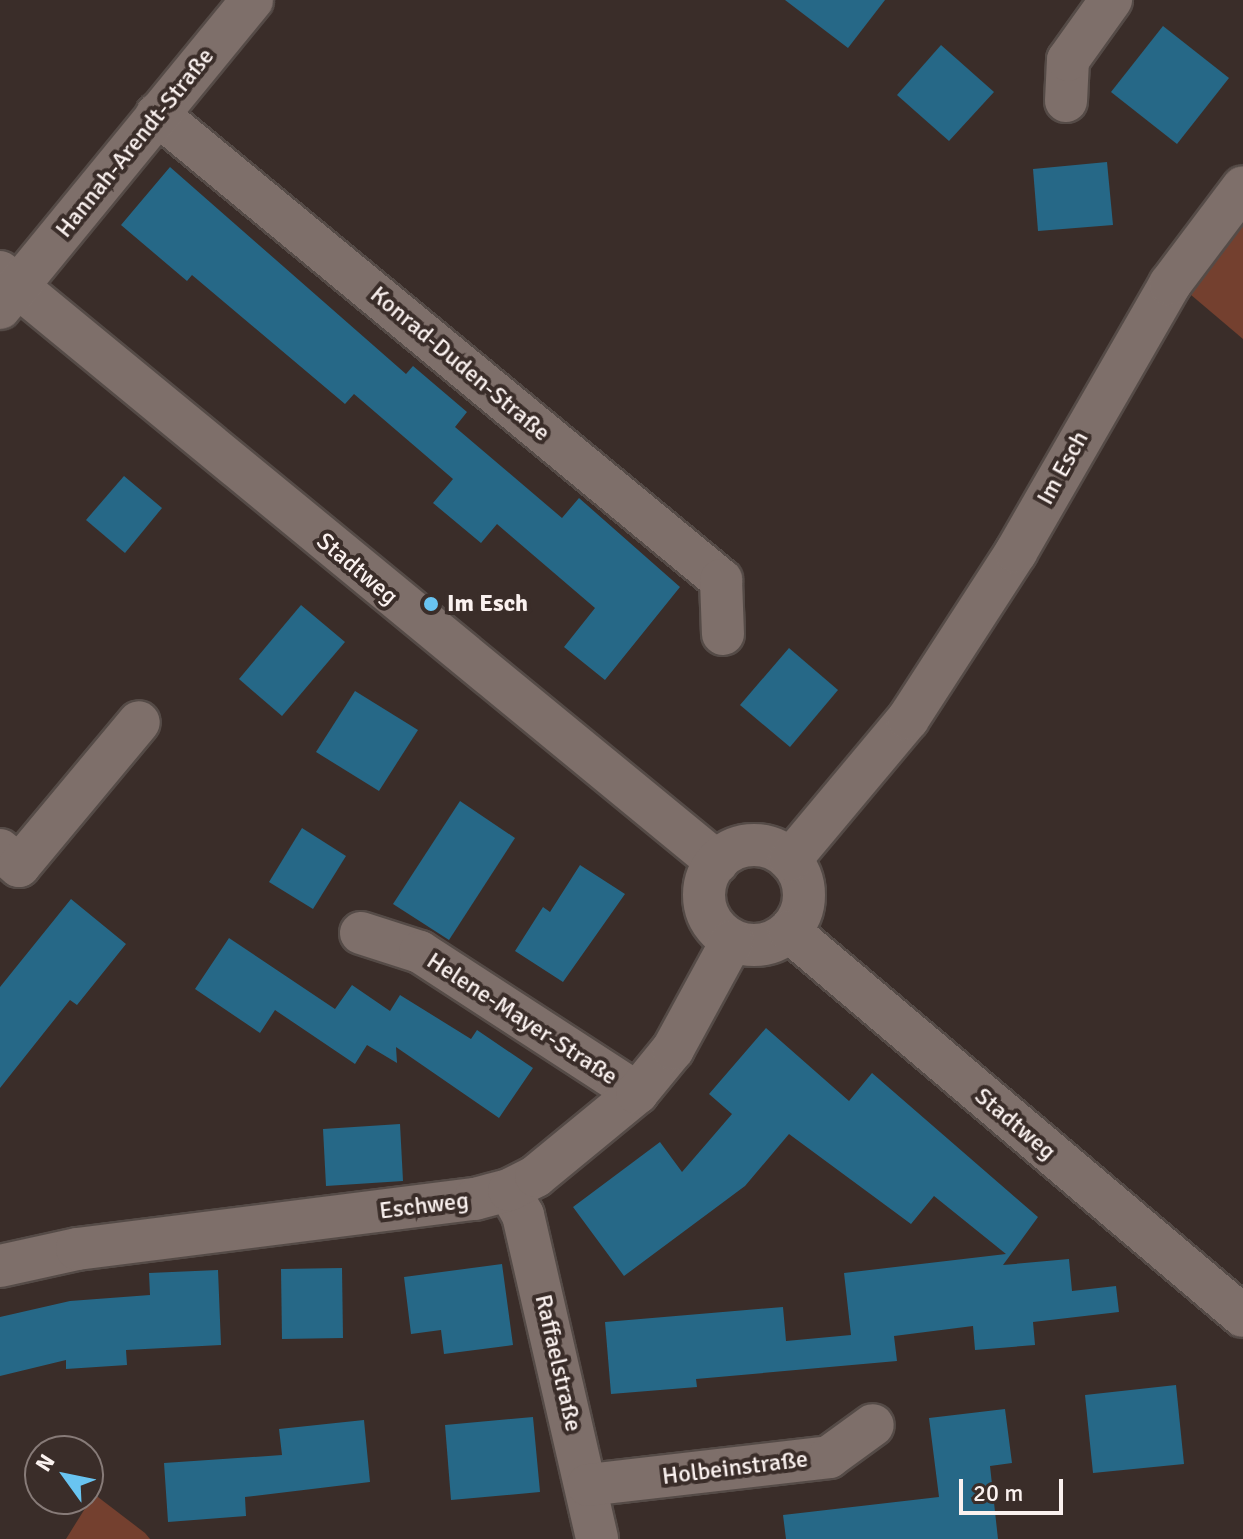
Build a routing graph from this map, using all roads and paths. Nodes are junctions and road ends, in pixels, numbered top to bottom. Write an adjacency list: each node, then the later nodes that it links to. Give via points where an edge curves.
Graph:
1 (252, 0): 4 (street, Hannah-Arendt-Straße)
2 (1111, 0): 3 (street, via 1068,60)
3 (1066, 101)
4 (157, 114): 6 (street, Hannah-Arendt-Straße); 7 (street, Konrad-Duden-Straße, via 721,580)
5 (1243, 187): 10 (street, Im Esch, via 1170,284 1016,552 908,719)
6 (6, 289): 11 (street, Stadtweg)
7 (723, 634)
8 (139, 722): 9 (street, via 19,866)
9 (0, 850)
10 (790, 860): 11 (street, via 769,848 744,846); 12 (street, via 804,888 799,919)
11 (717, 862): 14 (street, via 708,875 705,905 711,920)
12 (789, 931): 14 (street, via 762,945); 18 (street, Stadtweg)
13 (361, 933): 15 (street, Helene-Mayer-Straße, via 420,952)
14 (732, 941): 15 (street, Eschweg, via 673,1049)
15 (637, 1093): 16 (street, Eschweg, via 536,1176)
16 (509, 1190): 17 (street, Eschweg, via 475,1199 77,1249); 20 (street, Raffaelstraße, via 523,1215)
17 (0, 1266)
18 (1243, 1316)
19 (873, 1425): 20 (street, Holbeinstraße, via 829,1457)
20 (588, 1485): 21 (street, Raffaelstraße)
21 (597, 1539)

